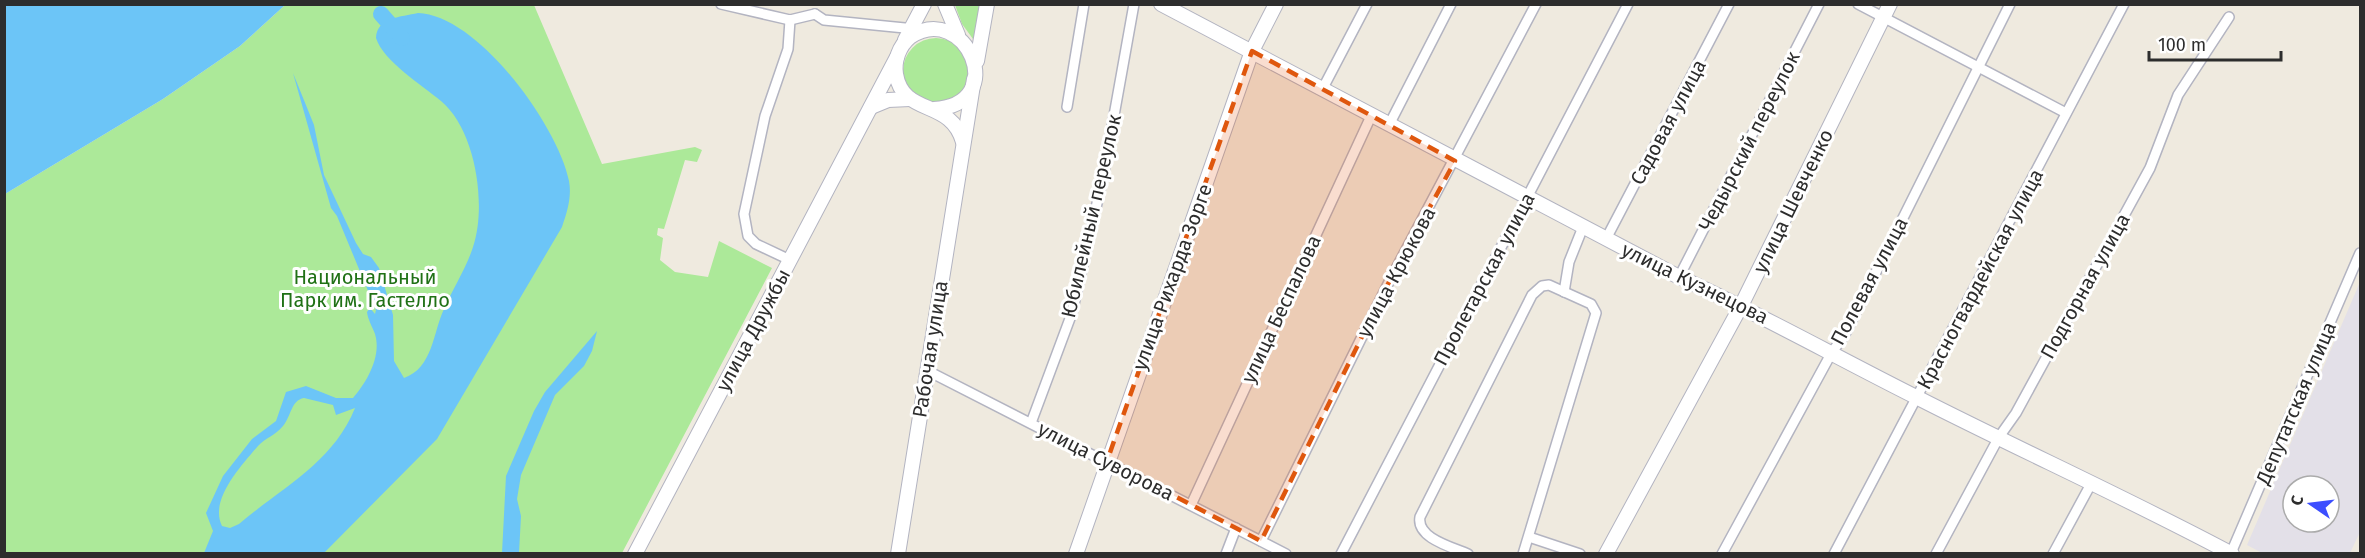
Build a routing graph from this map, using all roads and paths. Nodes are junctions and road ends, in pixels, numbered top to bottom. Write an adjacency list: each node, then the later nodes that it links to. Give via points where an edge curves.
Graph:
1 (721, 4): 21 (street)
2 (924, 4): 22 (street)
3 (945, 4): 23 (street)
4 (987, 4): 27 (street, Рабочая улица)
5 (1084, 4): 31 (street)
6 (1134, 4): 49 (street, Юбилейный переулок, via 1103,177 1072,313)
7 (1276, 4): 25 (street, улица Рихарда Зорге)
8 (1367, 4): 28 (street)
9 (1451, 4): 35 (street)
10 (1536, 4): 37 (street, улица Крюкова)
11 (1628, 4): 38 (street, Пролетарская улица)
12 (1729, 4): 40 (street, Садовая улица)
13 (1819, 4): 43 (street, Чедырский переулок)
14 (1858, 4): 19 (street)
15 (2010, 4): 26 (street, Полевая улица)
16 (2124, 4): 33 (street, Красногвардейская улица)
17 (1164, 5): 25 (street, улица Кузнецова)
18 (816, 9): 21 (street); 22 (street, via 824,20)
19 (1887, 11): 26 (street); 45 (street, улица Шевченко)
20 (2229, 17): 50 (street, Подгорная улица, via 2178,95 2150,168 2016,413)
21 (790, 20): 42 (street, via 788,50 765,116 744,214 748,236)
22 (917, 29): 23 (street, via 943,29); 24 (street)
23 (958, 35): 27 (street, via 971,48)
24 (900, 51): 29 (street, via 897,80); 30 (street, улица Дружбы)
25 (1252, 51): 28 (street, улица Кузнецова); 51 (street, улица Рихарда Зорге)
26 (1979, 66): 33 (street); 46 (street, Полевая улица, via 1844,336)
27 (975, 72): 32 (street, via 969,91 959,101); 36 (street, Рабочая улица)
28 (1323, 88): 34 (street, улица Кузнецова)
29 (910, 99): 30 (street, via 888,100); 32 (street)
30 (871, 107): 42 (street, улица Дружбы)
31 (1067, 107)
32 (933, 109): 36 (street, via 957,127)
33 (2066, 113): 48 (street, Красногвардейская улица)
34 (1372, 114): 35 (street, улица Кузнецова); 53 (street, улица Беспалова)
35 (1390, 123): 37 (street, улица Кузнецова)
36 (963, 144): 47 (street, Рабочая улица)
37 (1455, 161): 38 (street, улица Кузнецова); 56 (street, улица Крюкова, via 1390,280)
38 (1526, 198): 39 (street, улица Кузнецова); 64 (street, Пролетарская улица)
39 (1583, 227): 40 (street, улица Кузнецова); 44 (street, via 1569,262)
40 (1606, 239): 43 (street, улица Кузнецова)
41 (2361, 253): 58 (street, Депутатская улица)
42 (790, 260): 59 (street, улица Дружбы)
43 (1679, 277): 45 (street, улица Кузнецова)
44 (1564, 292): 55 (street, via 1591,304 1596,314); 57 (street, via 1549,285 1532,295 1420,517 1424,534)
45 (1741, 306): 46 (street, улица Кузнецова); 67 (street, улица Шевченко)
46 (1832, 352): 48 (street, улица Кузнецова); 68 (street, Полевая улица)
47 (926, 370): 49 (street, улица Суворова); 60 (street, Рабочая улица)
48 (1918, 398): 50 (street, улица Кузнецова); 69 (street, Красногвардейская улица)
49 (1031, 423): 51 (street, улица Суворова)
50 (1999, 437): 52 (street, улица Кузнецова); 70 (street, Подгорная улица)
51 (1107, 461): 53 (street, улица Суворова); 61 (street, улица Рихарда Зорге)
52 (2092, 482): 58 (street, улица Кузнецова); 71 (street)
53 (1191, 504): 54 (street, улица Суворова)
54 (1236, 528): 56 (street, улица Суворова); 62 (street)
55 (1529, 537): 65 (street); 66 (street)
56 (1261, 541): 63 (street, улица Суворова)
57 (1464, 553)
58 (2232, 553)
59 (635, 554)
60 (898, 554)
61 (1076, 554)
62 (1226, 554)
63 (1286, 554)
64 (1341, 554)
65 (1522, 554)
66 (1580, 554)
67 (1606, 554)
68 (1722, 554)
69 (1834, 554)
70 (1935, 554)
71 (2053, 554)

